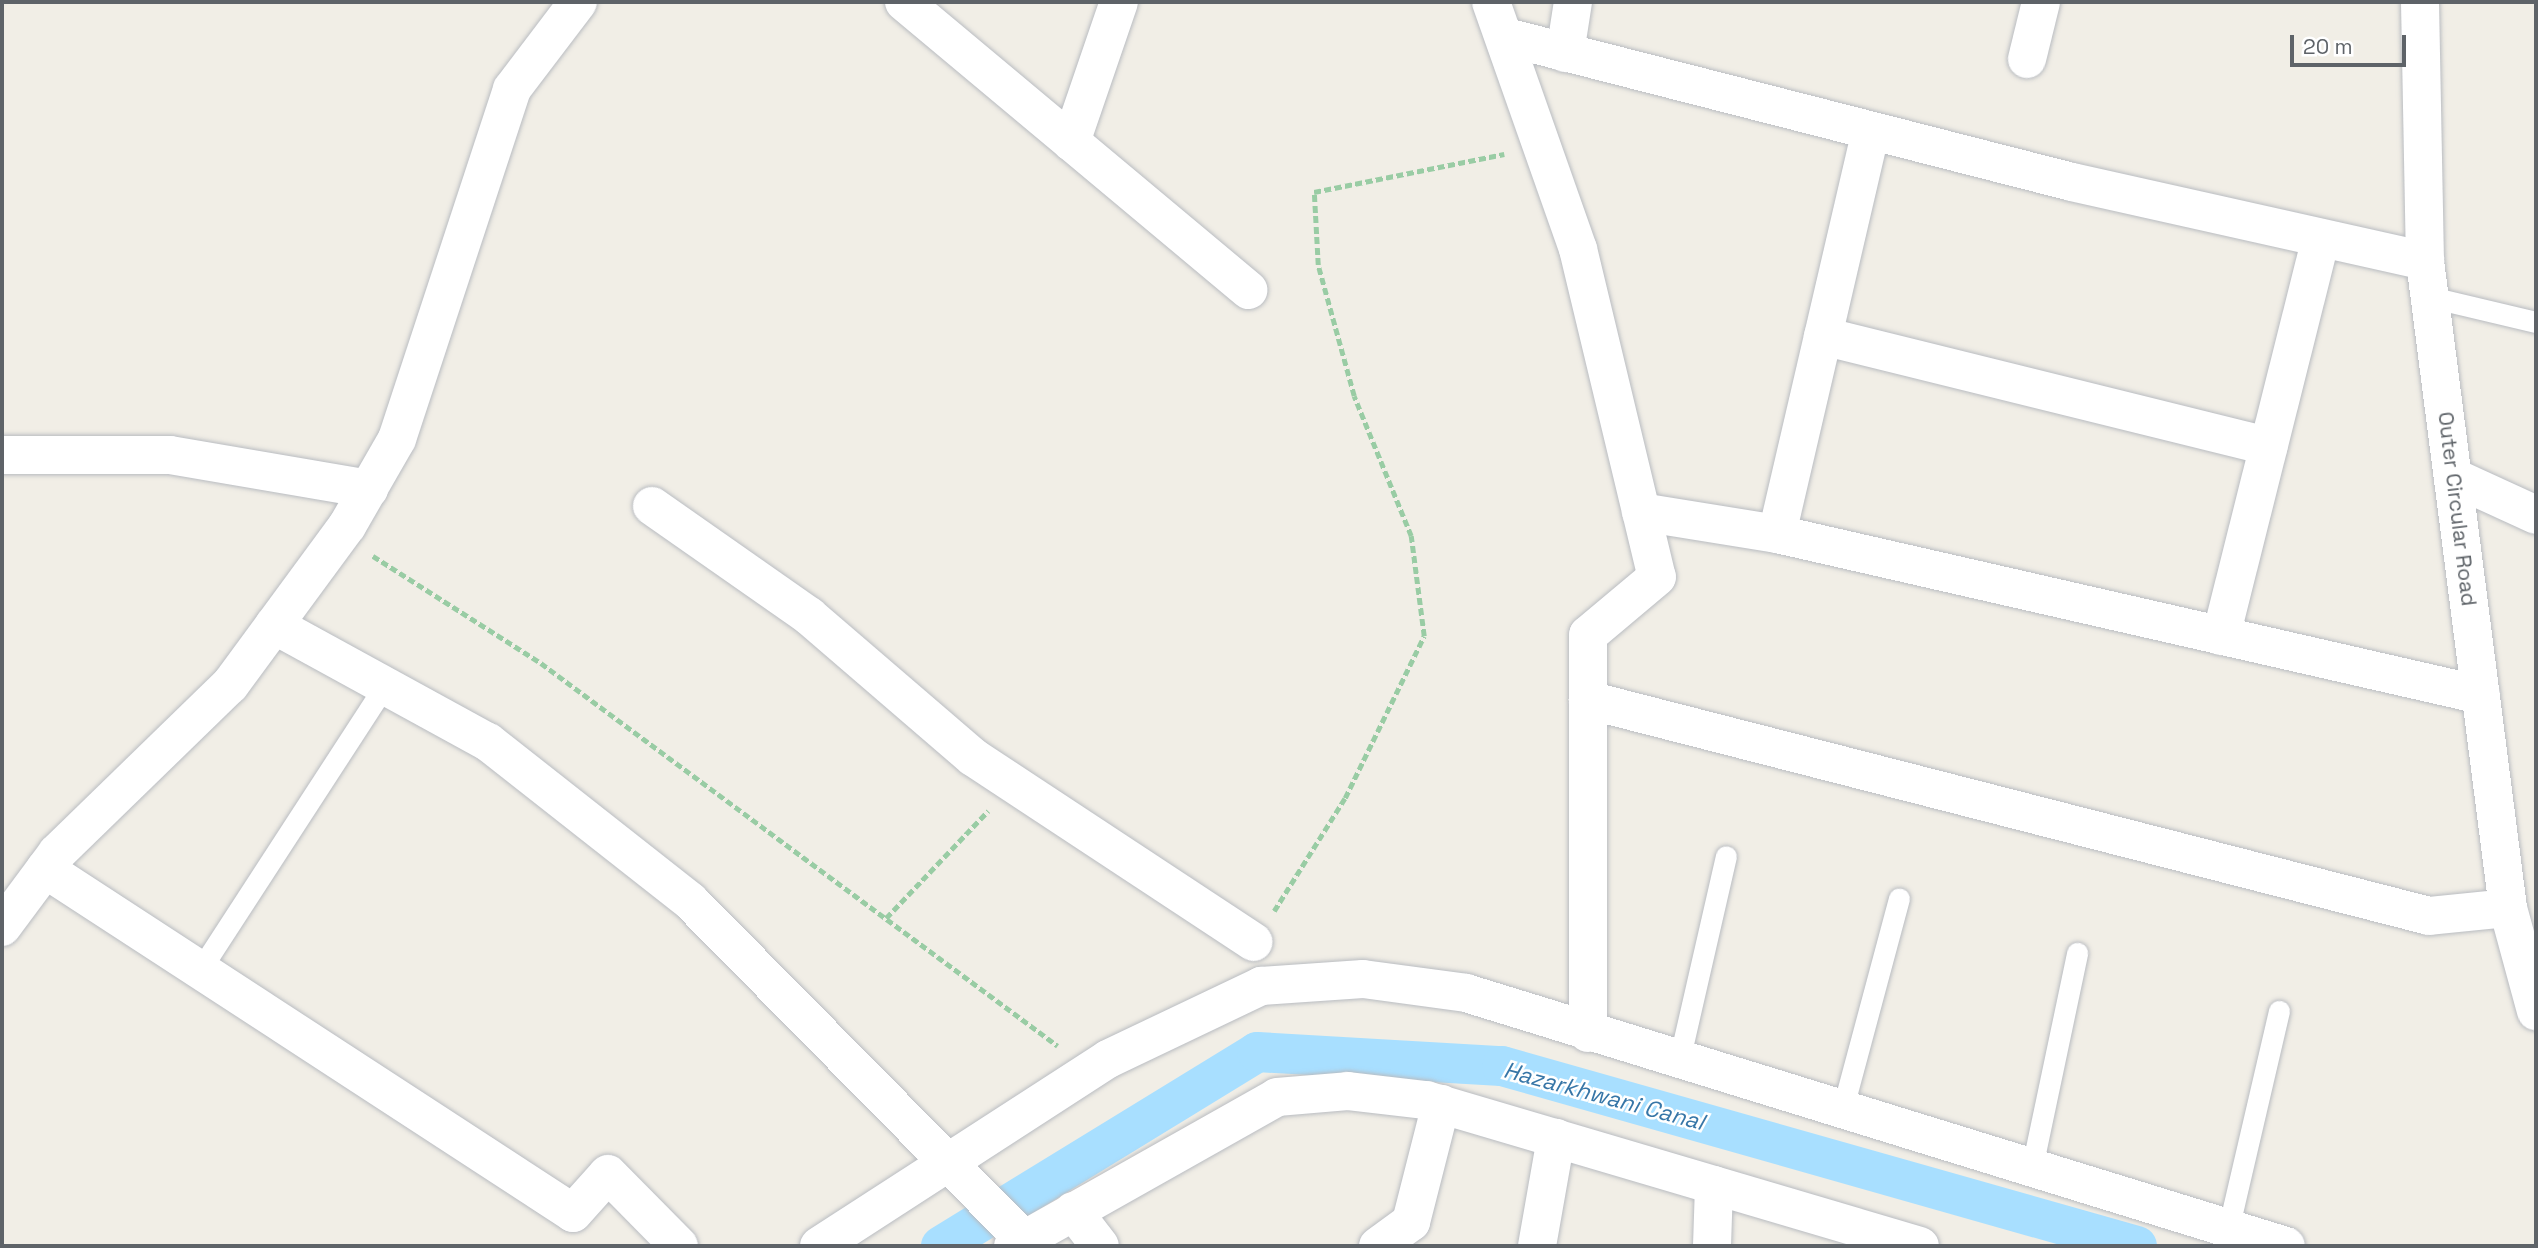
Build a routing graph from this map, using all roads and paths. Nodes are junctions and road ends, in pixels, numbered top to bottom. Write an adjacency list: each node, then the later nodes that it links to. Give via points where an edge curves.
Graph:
1 (578, 2): 21 (street, via 512,89 397,439)
2 (904, 2): 11 (street)
3 (1119, 2): 11 (street)
4 (1573, 2): 8 (street)
5 (2041, 2): 9 (street)
6 (2420, 2): 14 (street, Outer Circular Road)
7 (1491, 12): 8 (street); 12 (street)
8 (1565, 53): 10 (street)
9 (2027, 60)
10 (1870, 133): 13 (street); 17 (street)
11 (1071, 142): 15 (street)
12 (1543, 147): 23 (street, via 1578,249); 39 (path, via 1314,192 1318,265 1354,396 1411,536 1424,636 1345,798)
13 (2321, 238): 14 (street); 18 (street)
14 (2427, 279): 16 (lane); 20 (street, Outer Circular Road)
15 (1248, 290)
16 (2536, 322)
17 (1823, 336): 18 (street); 25 (street)
18 (2269, 446): 28 (street)
19 (2, 455): 21 (street, via 170,455)
20 (2453, 477): 24 (street); 30 (street, Outer Circular Road)
21 (369, 488): 26 (street)
22 (652, 506): 32 (street, via 809,616)
23 (1641, 512): 25 (street); 31 (street, via 1657,577 1588,635)
24 (2536, 515)
25 (1777, 534): 28 (street)
26 (340, 535): 27 (street); 37 (path, via 541,663)
27 (274, 625): 29 (street); 34 (street, via 230,685)
28 (2221, 636): 30 (street)
29 (387, 682): 41 (lane); 51 (street, via 488,742 690,901)
30 (2481, 695): 36 (street, Outer Circular Road)
31 (1588, 700): 36 (street, via 2429,916); 45 (street)
32 (1013, 785): 37 (path); 39 (street)
33 (1726, 856): 46 (lane)
34 (45, 869): 38 (street); 41 (street)
35 (1899, 900): 49 (lane)
36 (2508, 908): 42 (street, Outer Circular Road)
37 (886, 918): 47 (path)
38 (2, 927)
39 (1254, 942)
40 (2077, 953): 52 (lane)
41 (200, 970): 58 (street, via 573,1213 608,1174)
42 (2531, 971): 44 (street, Outer Circular Road)
43 (2279, 1011): 55 (lane)
44 (2536, 1011)
45 (1588, 1032): 46 (street); 47 (street, via 1441,989 1363,979 1261,986)
46 (1679, 1060): 49 (street)
47 (1090, 1070): 51 (street)
48 (1441, 1104): 50 (street); 54 (street, via 1348,1091 1277,1097); 61 (street, via 1411,1222)
49 (1842, 1111): 52 (street)
50 (1556, 1138): 53 (street); 62 (street)
51 (953, 1162): 56 (street); 59 (street)
52 (2031, 1172): 55 (street)
53 (1714, 1185): 57 (street); 63 (street)
54 (1073, 1211): 56 (street); 60 (street)
55 (2228, 1230): 64 (street)
56 (1019, 1241)
57 (1909, 1245)
58 (679, 1246)
59 (819, 1246)
60 (1100, 1246)
61 (1378, 1246)
62 (1537, 1246)
63 (1713, 1246)
64 (2286, 1246)

